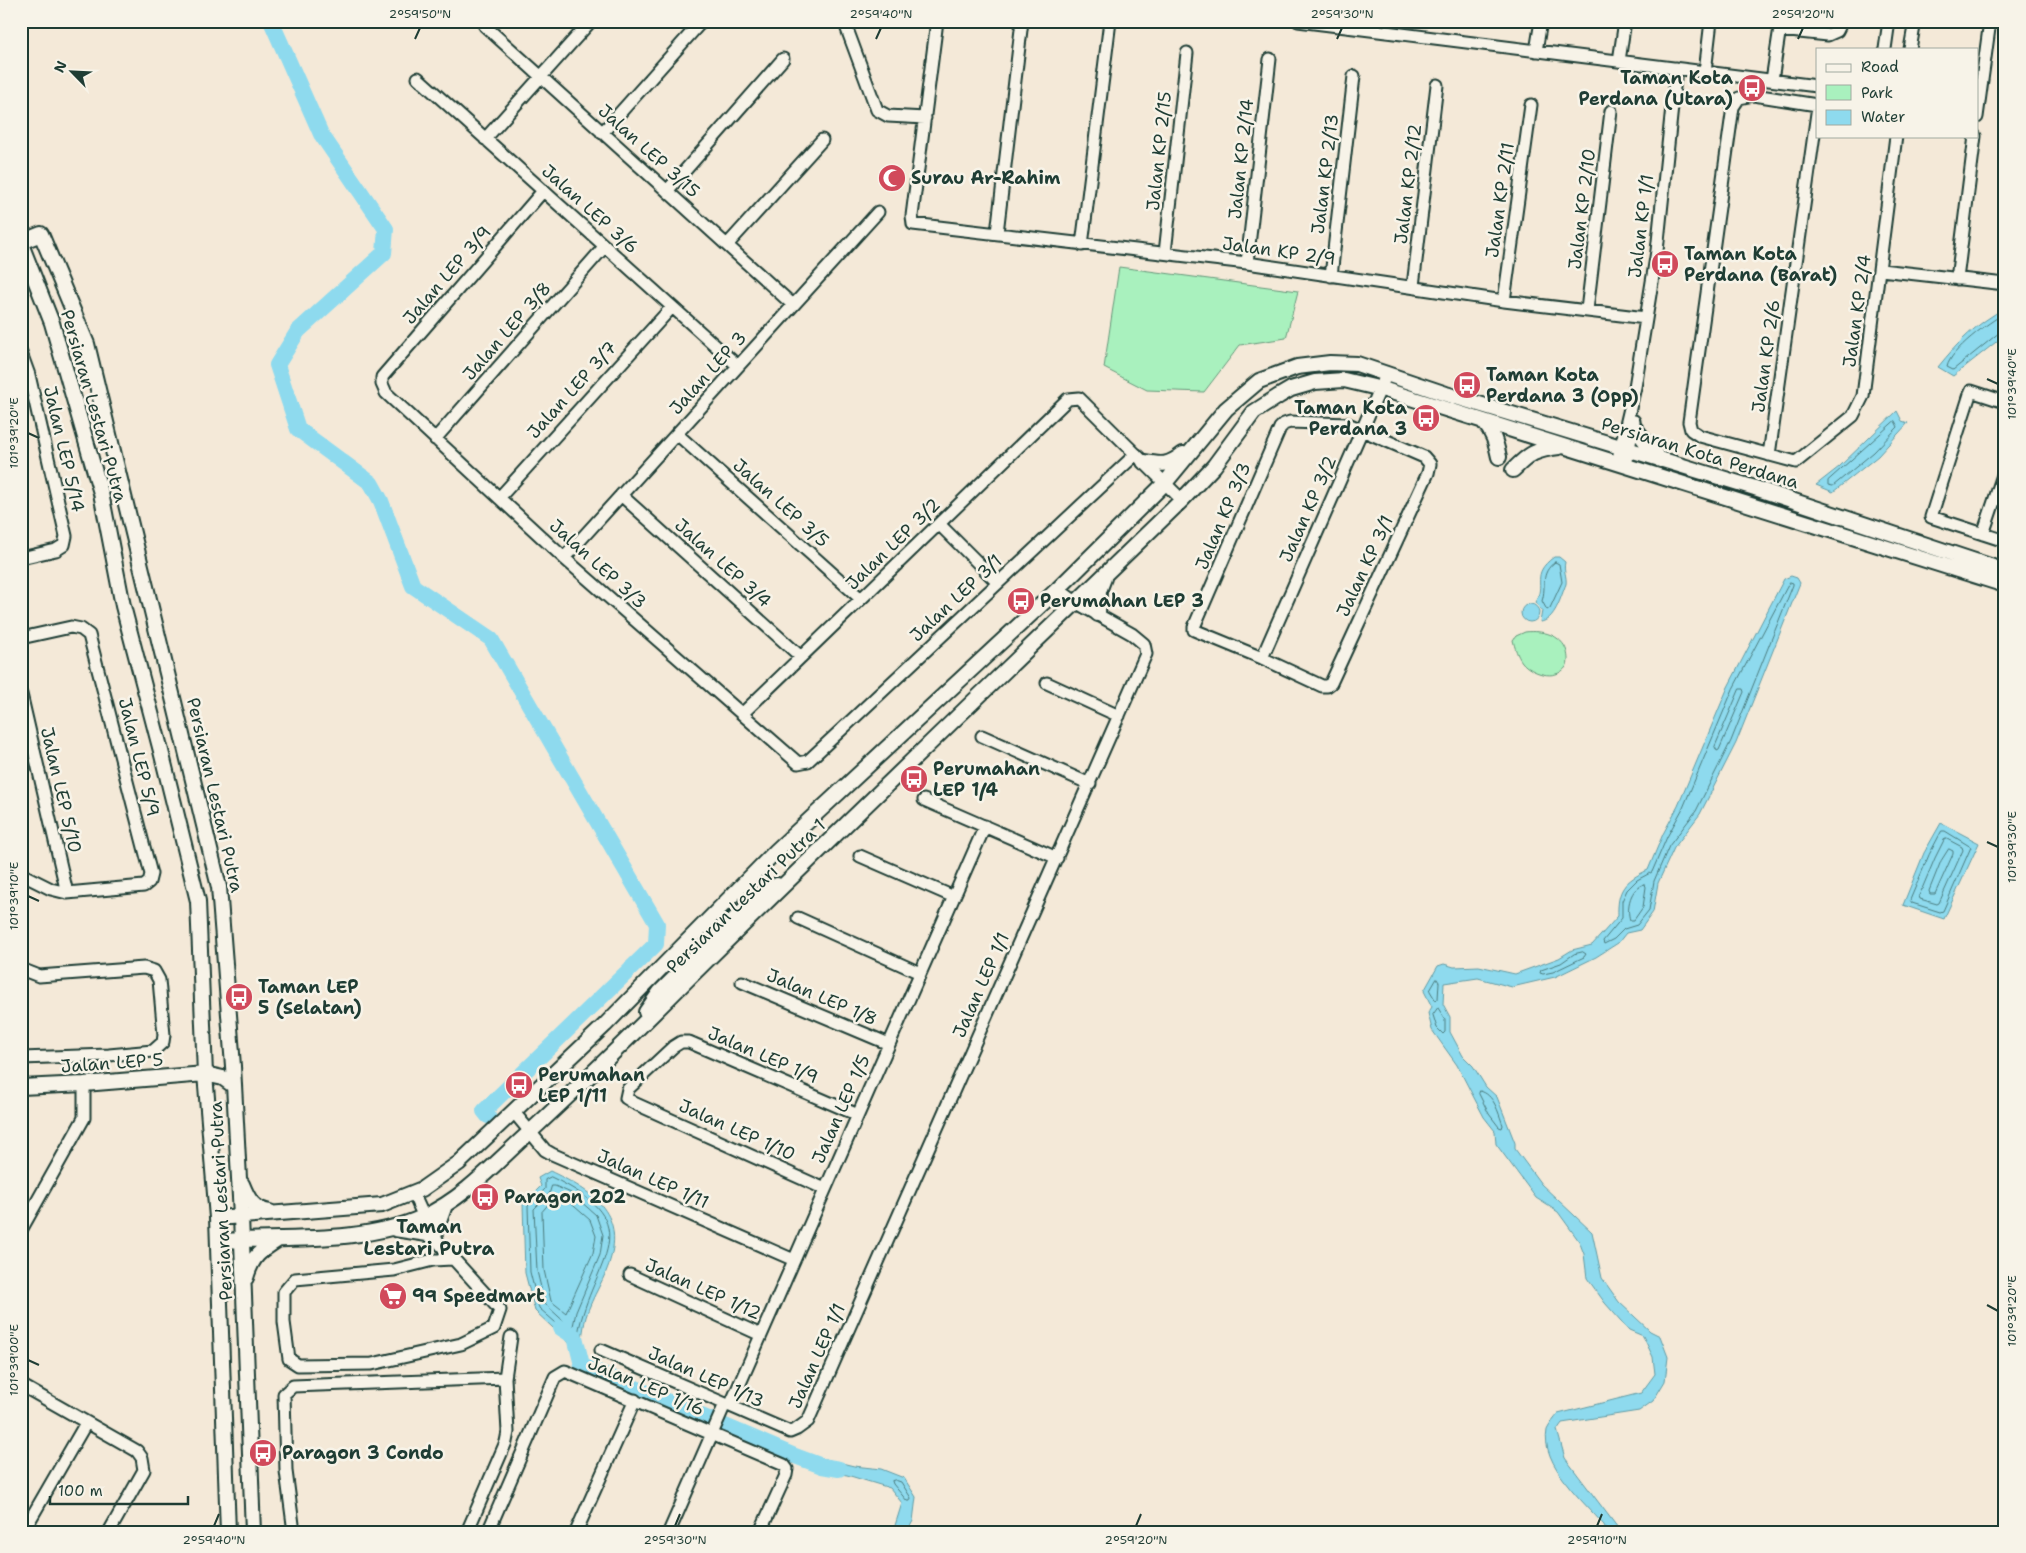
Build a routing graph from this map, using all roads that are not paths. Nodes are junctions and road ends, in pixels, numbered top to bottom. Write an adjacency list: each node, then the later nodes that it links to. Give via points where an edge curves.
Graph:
1 (482, 21): 28 (street, Jalan LEP 3/15)
2 (591, 21): 28 (street)
3 (702, 21): 39 (street)
4 (844, 21): 37 (street, via 877,110 888,116)
5 (937, 21): 37 (street)
6 (1022, 21): 47 (street)
7 (1110, 21): 50 (street)
8 (1298, 21): 16 (street)
9 (1540, 21): 20 (street)
10 (1626, 21): 24 (street)
11 (1711, 21): 26 (street)
12 (1842, 21): 17 (street, via 1837,31 1828,35)
13 (1889, 21): 18 (street)
14 (1915, 21): 19 (street)
15 (1990, 21): 35 (street)
16 (1326, 23): 20 (street)
17 (1780, 26): 30 (street)
18 (1885, 48)
19 (1910, 48)
20 (1536, 51): 24 (street)
21 (1187, 53): 52 (street, Jalan KP 2/15)
22 (783, 58): 45 (street)
23 (1270, 59): 53 (street, Jalan KP 2/14)
24 (1620, 61): 25 (street)
25 (1676, 68): 26 (street); 65 (street, Jalan KP 1/1, via 1657,251)
26 (1705, 72): 30 (street)
27 (1354, 76): 57 (street, Jalan KP 2/13)
28 (541, 77): 39 (street, Jalan LEP 3/15); 40 (street)
29 (418, 78): 40 (street, Jalan LEP 3/6)
30 (1772, 80): 32 (street)
31 (1437, 85): 60 (street, Jalan KP 2/12)
32 (1816, 86)
33 (1531, 105): 61 (street, Jalan KP 2/11)
34 (1816, 105): 82 (street, via 1754,95 1738,98 1733,107 1689,422 1691,430 1700,436)
35 (1978, 110)
36 (1611, 111): 64 (street, Jalan KP 2/10)
37 (925, 118): 47 (street, Jalan KP 2/9, via 913,224)
38 (1816, 120): 82 (street, Jalan KP 2/6)
39 (602, 133): 45 (street, Jalan LEP 3/15)
40 (485, 138): 44 (street, Jalan LEP 3/6)
41 (1896, 138): 55 (street, Jalan KP 2/4)
42 (1975, 138): 58 (street)
43 (822, 140): 49 (street)
44 (543, 191): 51 (street, Jalan LEP 3/6); 69 (street, Jalan LEP 3/9, via 382,377)
45 (667, 191): 49 (street, Jalan LEP 3/15)
46 (878, 212): 62 (street, Jalan LEP 3)
47 (997, 233): 50 (street, Jalan KP 2/9)
48 (21, 243): 56 (street, Persiaran Lestari Putra); 90 (street, Persiaran Lestari Putra, via 41,234 87,344)
49 (727, 245): 62 (street, Jalan LEP 3/15)
50 (1082, 245): 52 (street, Jalan KP 2/9)
51 (605, 246): 63 (street, Jalan LEP 3/6); 77 (street, Jalan LEP 3/8)
52 (1165, 253): 53 (street, Jalan KP 2/9)
53 (1247, 263): 57 (street, Jalan KP 2/9)
54 (21, 266): 56 (street)
55 (1881, 270): 58 (street); 82 (street, Jalan KP 2/4, via 1863,396 1854,416 1796,462)
56 (33, 274): 91 (street, Persiaran Lestari Putra, via 52,324)
57 (1331, 276): 60 (street, Jalan KP 2/9)
58 (1956, 278): 59 (street)
59 (2005, 284)
60 (1413, 286): 61 (street, Jalan KP 2/9)
61 (1504, 300): 64 (street, Jalan KP 2/9)
62 (794, 305): 67 (street, Jalan LEP 3)
63 (672, 306): 67 (street, Jalan LEP 3/6); 93 (street, Jalan LEP 3/7)
64 (1587, 310): 65 (street, Jalan KP 2/9)
65 (1646, 318): 70 (street, Jalan KP 1/1)
66 (21, 353): 98 (street, Jalan LEP 5/14, via 66,536 64,545 56,550)
67 (738, 366): 76 (street, Jalan LEP 3)
68 (1387, 374): 71 (street, Jalan KP 3/2); 78 (street, Persiaran Kota Perdana, via 1357,364 1297,367 1259,382 1226,409); 81 (street, Persiaran Kota Perdana)
69 (382, 384): 77 (street, Jalan LEP 3/3, via 386,393)
70 (1635, 387): 74 (street, Jalan KP 1/1); 81 (street, Jalan KP 1/1)
71 (1382, 389): 73 (street, Persiaran Kota Perdana); 75 (street, Jalan KP 3/2); 79 (street, Persiaran Kota Perdana, via 1344,380 1315,382 1291,389 1254,412)
72 (2005, 402): 96 (street, via 1971,391 1931,517)
73 (1483, 421): 80 (street, Persiaran Kota Perdana); 83 (street, via 1496,441)
74 (1634, 427): 81 (street, Jalan KP 1/1); 85 (street)
75 (1362, 430): 110 (street, Jalan KP 3/2); 110 (street, Jalan KP 3/3, via 1348,424 1290,422 1280,428 1194,627 1198,632); 110 (street, Jalan KP 3/1, via 1424,457 1430,464 1428,473 1331,683 1322,686)
76 (677, 434): 92 (street, Jalan LEP 3); 105 (street, Jalan LEP 3/5)
77 (436, 439): 93 (street, Jalan LEP 3/3)
78 (1201, 439): 84 (street, via 1172,463 1159,464); 89 (street, Persiaran Lestari Putra 1)
79 (1231, 442): 94 (street, Persiaran Lestari Putra 1, via 1214,466)
80 (1562, 446): 86 (street, Persiaran Kota Perdana); 87 (street, via 1537,450)
81 (1624, 449): 85 (street, Persiaran Kota Perdana); 86 (street, Jalan KP 1/1)
82 (1770, 455)
83 (1499, 457)
84 (1140, 458): 89 (street); 95 (street, Jalan LEP 3/2, via 1079,398 1068,399); 102 (street, Jalan LEP 3/1)
85 (1660, 460): 100 (street, Persiaran Kota Perdana)
86 (1621, 465): 103 (street, Persiaran Kota Perdana)
87 (1513, 470)
88 (2005, 470): 96 (street)
89 (1165, 482): 94 (street); 104 (street, Persiaran Lestari Putra 1)
90 (122, 484): 91 (street); 134 (street, Persiaran Lestari Putra, via 219,886)
91 (101, 493): 132 (street, Persiaran Lestari Putra, via 123,606 198,901)
92 (622, 495): 99 (street, Jalan LEP 3); 109 (street, Jalan LEP 3/4)
93 (499, 498): 99 (street, Jalan LEP 3/3)
94 (1182, 500): 101 (street, Persiaran Lestari Putra 1)
95 (939, 524): 102 (street); 105 (street, Jalan LEP 3/2)
96 (1983, 534): 97 (street)
97 (2005, 541)
98 (21, 558)
99 (564, 558): 113 (street, Jalan LEP 3/3)
100 (2005, 571)
101 (1105, 575): 106 (street, Persiaran Lestari Putra 1); 107 (street, via 1099,591)
102 (998, 583): 116 (street, Jalan LEP 3/1, via 808,761)
103 (2005, 585)
104 (1058, 589): 106 (street, Jalan LEP 1/1); 136 (street, Persiaran Lestari Putra 1, via 776,851 605,1025)
105 (861, 599): 109 (street, Jalan LEP 3/2)
106 (1077, 603): 107 (street, Jalan LEP 1/1); 138 (street, Persiaran Lestari Putra 1, via 792,876 759,894 660,992 626,1041)
107 (1098, 614): 114 (street, Jalan LEP 1/1, via 1144,644 1146,654)
108 (21, 638): 123 (street, Jalan LEP 5/9, via 71,627 89,635 151,874 144,886)
109 (801, 657): 113 (street, Jalan LEP 3/2)
110 (1262, 658)
111 (1047, 683): 114 (street)
112 (21, 694): 123 (street, Jalan LEP 5/10)
113 (742, 714): 116 (street, Jalan LEP 3/3)
114 (1119, 716): 117 (street, Jalan LEP 1/1)
115 (982, 736): 117 (street)
116 (798, 763)
117 (1090, 784): 121 (street, Jalan LEP 1/1)
118 (924, 800): 119 (street)
119 (985, 826): 121 (street); 124 (street, Jalan LEP 1/5)
120 (860, 856): 124 (street)
121 (1057, 858): 166 (street, Jalan LEP 1/1, via 808,1421)
122 (21, 874): 123 (street)
123 (67, 893)
124 (954, 897): 127 (street, Jalan LEP 1/5)
125 (798, 918): 127 (street)
126 (21, 969): 131 (street, via 39,976 144,968 154,972 159,980 164,1034 163,1042 152,1052)
127 (920, 973): 130 (street, Jalan LEP 1/5)
128 (742, 982): 130 (street, Jalan LEP 1/8)
129 (681, 1042): 137 (street, Jalan LEP 1/9, via 689,1042); 140 (street, Jalan LEP 1/10, via 628,1089 626,1098)
130 (889, 1044): 137 (street, Jalan LEP 1/5)
131 (21, 1058)
132 (205, 1074): 133 (street, Jalan LEP 5); 134 (street, via 223,1078); 146 (street, Persiaran Lestari Putra)
133 (84, 1084): 135 (street, Jalan LEP 5); 148 (street, via 84,1118)
134 (234, 1086): 139 (street, Persiaran Lestari Putra)
135 (21, 1087)
136 (513, 1111): 138 (street, Jalan LEP 1/11); 141 (street, Persiaran Lestari Putra 1, via 458,1163)
137 (858, 1115): 140 (street, Jalan LEP 1/5)
138 (529, 1132): 142 (street, via 485,1174); 154 (street, Jalan LEP 1/11, via 552,1154)
139 (239, 1176): 143 (street, via 247,1199 261,1210); 144 (street, Persiaran Lestari Putra)
140 (825, 1189): 154 (street, Jalan LEP 1/5)
141 (413, 1192): 143 (street, Persiaran Lestari Putra 1, via 373,1207); 145 (street)
142 (445, 1205): 145 (street); 150 (street)
143 (277, 1213): 144 (street, Persiaran Lestari Putra 1)
144 (241, 1216): 146 (street, Persiaran Lestari Putra 1); 151 (street, Persiaran Lestari Putra)
145 (424, 1217): 147 (street); 150 (street)
146 (217, 1218): 152 (street, Persiaran Lestari Putra)
147 (392, 1229): 149 (street, via 347,1236); 150 (street)
148 (21, 1230)
149 (279, 1238): 151 (street); 157 (street, via 254,1257)
150 (436, 1239): 153 (street); 155 (street, via 432,1256)
151 (242, 1240): 152 (street); 157 (street, Persiaran Lestari Putra)
152 (218, 1241): 171 (street, Persiaran Lestari Putra)
153 (452, 1259): 155 (street); 155 (street, via 500,1310 494,1328 461,1344 372,1364 298,1365 289,1359 284,1292 295,1279 394,1270)
154 (794, 1260): 158 (street, Jalan LEP 1/5)
155 (425, 1262)
156 (630, 1275): 158 (street, Jalan LEP 1/12)
157 (244, 1288): 168 (street, Persiaran Lestari Putra)
158 (761, 1335): 164 (street, Jalan LEP 1/5)
159 (511, 1338): 161 (street)
160 (600, 1350): 164 (street, Jalan LEP 1/13)
161 (505, 1378): 172 (street, via 293,1386 284,1394 286,1471); 173 (street, via 506,1442)
162 (21, 1386): 165 (street)
163 (635, 1400): 167 (street, Jalan LEP 1/16); 174 (street, Jalan LEP 1/16, via 565,1371 559,1373); 175 (street)
164 (726, 1407): 166 (street, Jalan LEP 1/13, via 790,1432); 167 (street, Jalan LEP 1/5)
165 (86, 1423): 169 (street); 170 (street, via 137,1451 142,1458 144,1470)
166 (797, 1429)
167 (714, 1430): 176 (street, Jalan LEP 1/5); 177 (street, Jalan LEP 1/16, via 787,1469)
168 (254, 1530)
169 (23, 1532)
170 (109, 1532)
171 (228, 1532)
172 (294, 1532)
173 (467, 1532)
174 (488, 1532)
175 (576, 1532)
176 (669, 1532)
177 (760, 1532)

